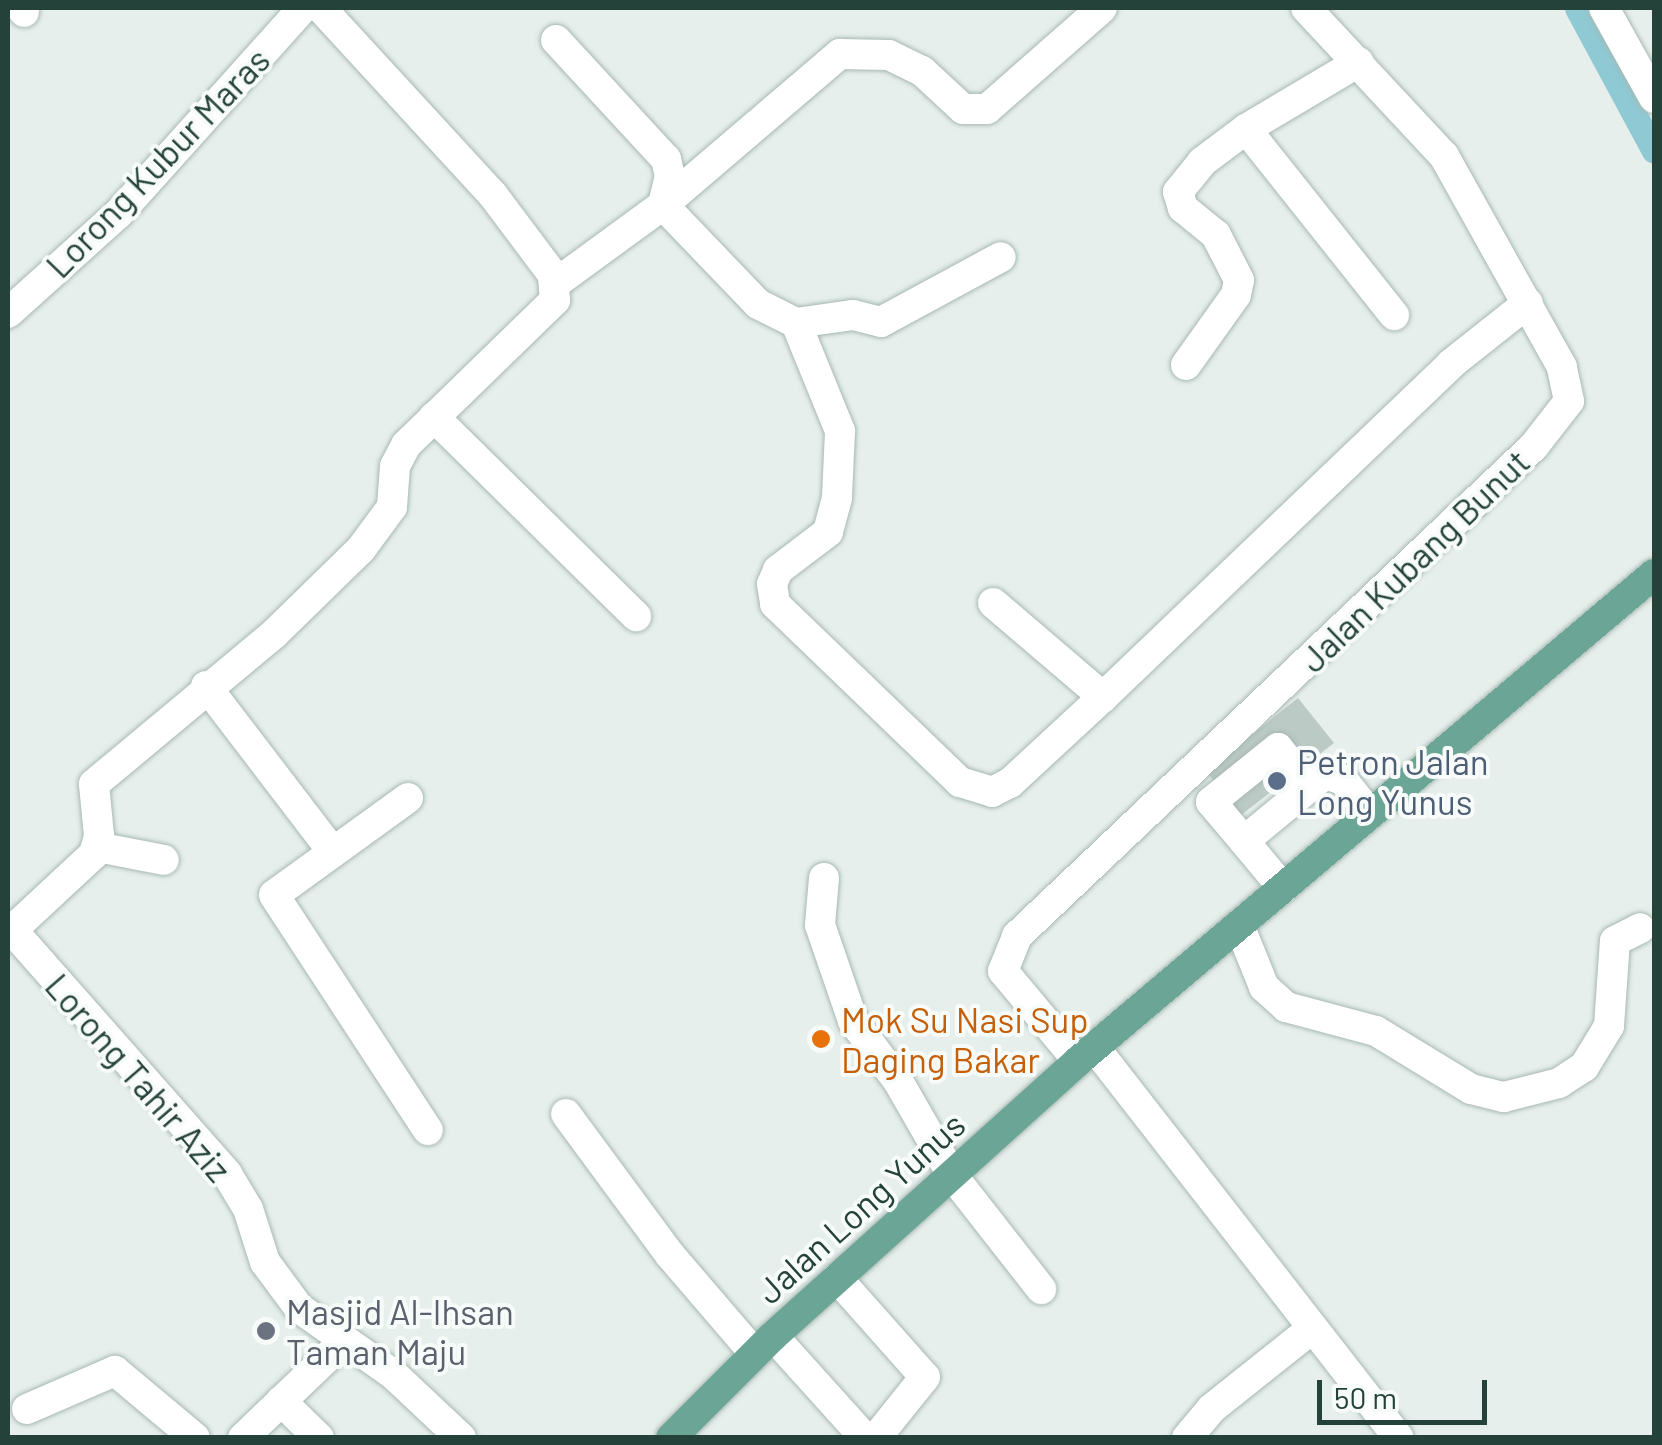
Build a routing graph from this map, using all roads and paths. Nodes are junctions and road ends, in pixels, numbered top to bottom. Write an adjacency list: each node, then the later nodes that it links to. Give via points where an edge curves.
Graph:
1 (303, 8): 13 (street, Lorong Kubur Maras, via 118,214)
2 (322, 8): 12 (street, via 493,196)
3 (1102, 8): 10 (street, via 986,109 964,109 922,72 889,55 840,54)
4 (1306, 8): 7 (street, Jalan Kubang Bunut)
5 (1604, 8): 8 (street)
6 (556, 40): 10 (street, via 666,160 670,176)
7 (1360, 62): 9 (street); 14 (street, Jalan Kubang Bunut, via 1444,156)
8 (1654, 98)
9 (1246, 129): 15 (street); 17 (street, via 1202,162 1178,192 1183,208 1216,235 1238,280 1236,295)
10 (663, 205): 12 (street); 16 (street, via 758,304)
11 (1001, 257): 16 (street, via 881,322 854,315)
12 (556, 283): 18 (street, via 550,307)
13 (12, 299)
14 (1528, 303): 23 (street, via 1451,364); 36 (street, Jalan Kubang Bunut, via 1569,388 1556,422 1012,945 1003,971 1012,989)
15 (1394, 315)
16 (796, 323): 23 (street, via 840,431 837,498 828,532 778,570 775,604 960,782 978,790 1010,783)
17 (1186, 365)
18 (434, 418): 21 (street); 22 (street, via 395,466 392,507 360,550 273,634)
19 (1654, 574): 26 (main road, Jalan Long Yunus)
20 (994, 603): 23 (street)
21 (636, 616)
22 (206, 686): 28 (street, via 91,789); 29 (street)
23 (1103, 697)
24 (1309, 787): 26 (street, via 1334,774); 27 (street); 27 (street, via 1278,748 1210,802)
25 (408, 798): 29 (street)
26 (1370, 814): 32 (main road, Jalan Long Yunus)
27 (1244, 840): 32 (street)
28 (98, 847): 30 (street); 35 (street)
29 (333, 852): 38 (street, via 274,895)
30 (164, 860)
31 (824, 878): 39 (street, via 820,925 853,1021 898,1081)
32 (1283, 888): 33 (main road, Jalan Long Yunus)
33 (1238, 925): 34 (street, via 1264,987 1286,1006 1376,1031 1470,1089 1504,1097 1559,1083 1584,1067 1609,1026 1614,941); 36 (main road, Jalan Long Yunus)
34 (1640, 928)
35 (10, 932): 43 (street, Lorong Tahir Aziz, via 227,1174 248,1209 265,1262 299,1308)
36 (1086, 1054): 39 (main road, Jalan Long Yunus); 42 (street, Jalan Kubang Bunut)
37 (566, 1114): 44 (street, via 670,1255)
38 (428, 1130)
39 (952, 1175): 40 (main road, Jalan Long Yunus); 41 (street)
40 (837, 1278): 44 (main road, Jalan Long Yunus); 53 (street, via 925,1377)
41 (1041, 1289)
42 (1313, 1328): 54 (street, via 1211,1410); 55 (street, Jalan Kubang Bunut)
43 (344, 1341): 45 (street); 50 (street, Lorong Tahir Aziz, via 394,1375)
44 (764, 1345): 51 (main road, Jalan Long Yunus); 52 (street)
45 (281, 1401): 48 (street); 49 (street)
46 (27, 1409): 47 (street, via 114,1370)
47 (195, 1438)
48 (243, 1438)
49 (319, 1438)
50 (461, 1438)
51 (671, 1438)
52 (864, 1438)
53 (876, 1438)
54 (1187, 1438)
55 (1399, 1438)

